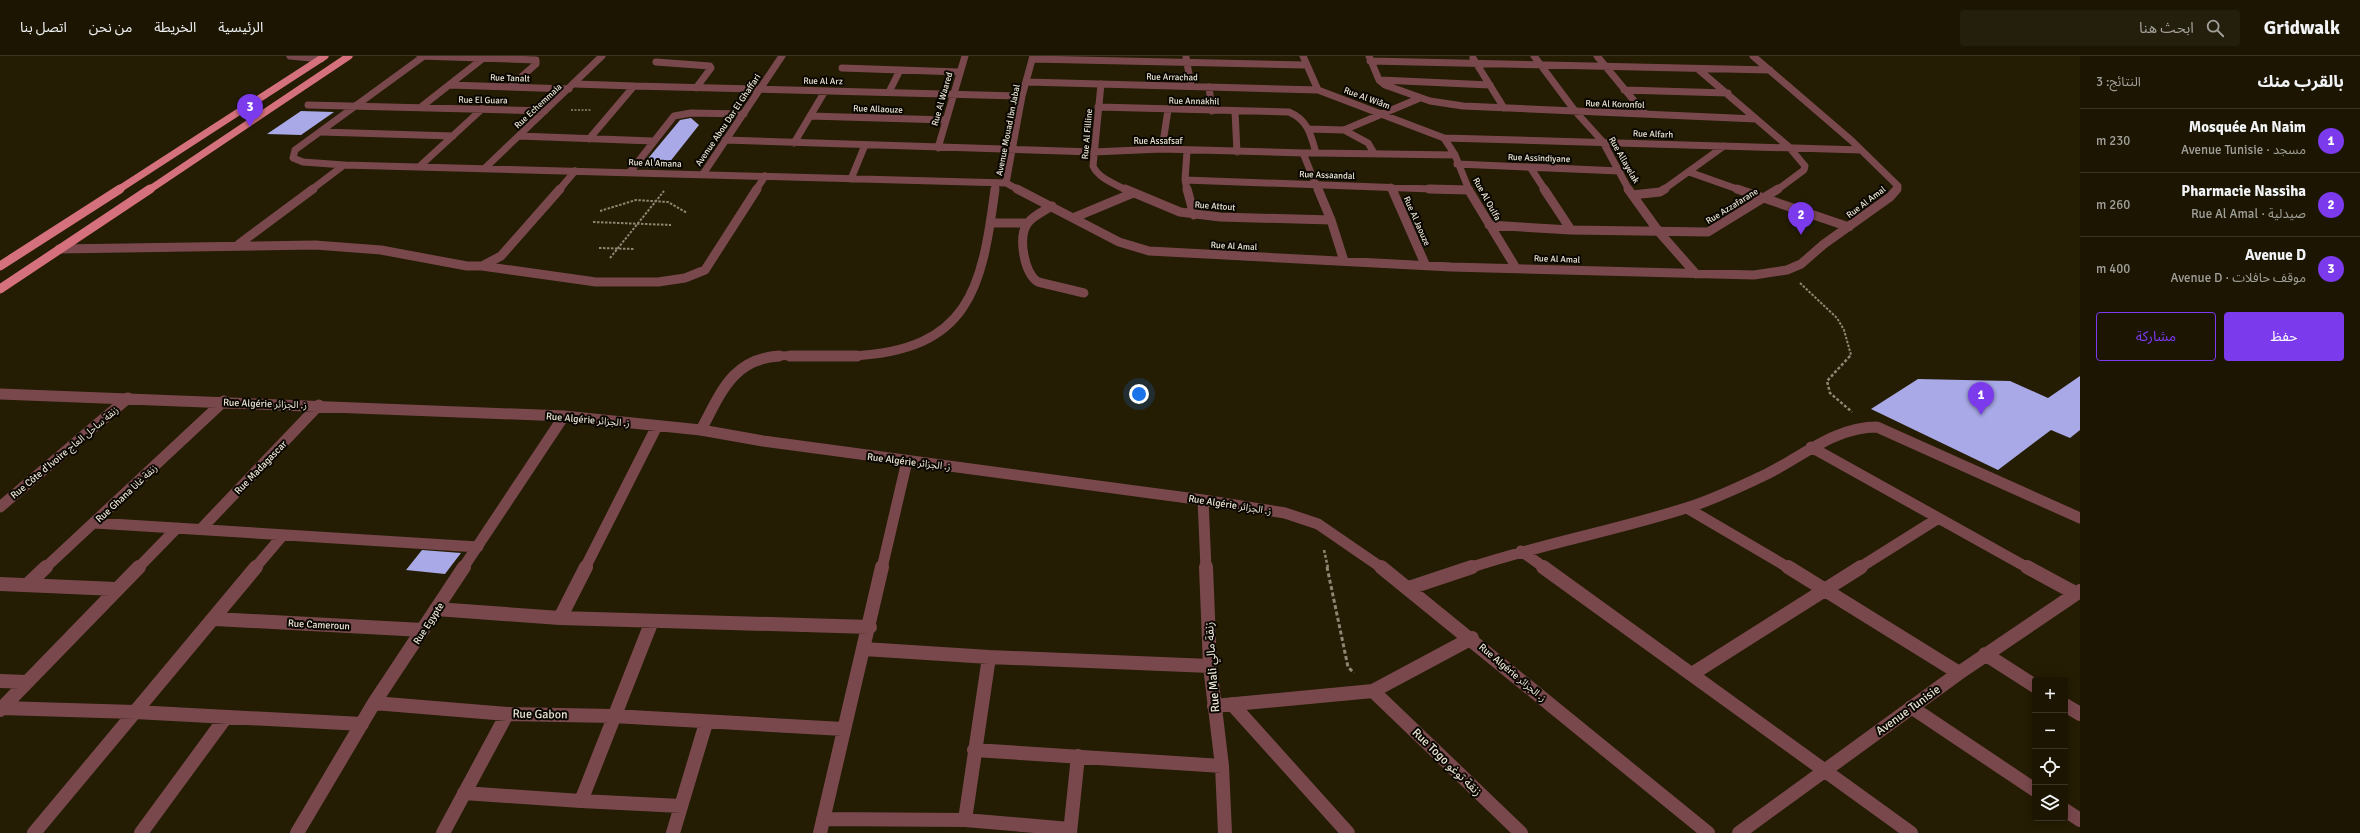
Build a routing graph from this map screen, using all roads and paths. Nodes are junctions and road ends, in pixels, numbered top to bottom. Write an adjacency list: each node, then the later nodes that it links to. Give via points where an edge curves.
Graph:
1 (290, 56): 15 (street)
2 (349, 56): 137 (main road)
3 (420, 56): 4 (street)
4 (424, 56): 16 (street); 54 (street)
5 (602, 56): 34 (street, Rue Echemmaia)
6 (662, 56): 20 (street)
7 (782, 56): 44 (street, Avenue Abou Dar El Ghaffari)
8 (965, 56): 31 (street, Rue Al Waared)
9 (1239, 56): 22 (street)
10 (1303, 56): 24 (street)
11 (1472, 56): 21 (street)
12 (1534, 56): 23 (street, Rue Allayelak)
13 (1597, 56): 25 (street)
14 (1753, 56): 30 (street, Rue Al Amal)
15 (323, 57): 143 (main road)
16 (485, 57): 36 (street, Rue El Guara); 40 (street, via 536,60 536,64)
17 (1033, 58): 19 (street); 33 (street, Avenue Mouad Ibn Jabal)
18 (1369, 58): 21 (street); 32 (street)
19 (1187, 59): 22 (street); 39 (street)
20 (656, 62): 28 (street); 42 (street, via 710,66)
21 (1476, 62): 23 (street); 37 (street)
22 (1240, 63): 24 (street)
23 (1540, 64): 25 (street); 64 (street, Rue Allayelak)
24 (1305, 65): 45 (street)
25 (1605, 67): 27 (street); 46 (street)
26 (842, 68): 29 (street)
27 (1698, 69): 30 (street); 49 (street, Rue Azzafarane)
28 (650, 70)
29 (900, 70): 31 (street); 48 (street)
30 (1770, 70): 88 (street, Rue Al Amal)
31 (959, 72): 50 (street, Rue Al Waared)
32 (1380, 80): 37 (street); 52 (street, Rue Al Koronfol, via 1390,87)
33 (1027, 82): 35 (street, Rue Arrachad); 51 (street, Avenue Mouad Ibn Jabal)
34 (575, 84): 38 (street, Rue Al Arz); 43 (street, Rue Echemmaia)
35 (1101, 84): 39 (street, Rue Arrachad); 55 (street, Rue Al Filline)
36 (450, 85): 40 (street, Rue Tanalt); 56 (street, Rue El Guara)
37 (1490, 85): 57 (street)
38 (634, 86): 42 (street, Rue Al Arz); 61 (street)
39 (1191, 86): 41 (street, Rue Arrachad)
40 (510, 87): 43 (street, Rue Tanalt)
41 (1209, 87): 45 (street, Rue Arrachad); 62 (street)
42 (696, 88): 44 (street, Rue Al Arz)
43 (569, 89): 59 (street, Rue Echemmaia)
44 (759, 89): 47 (street, Rue Al Arz); 65 (street, Avenue Abou Dar El Ghaffari)
45 (1318, 90): 66 (street, Rue Al Wiâm)
46 (1624, 90): 49 (street); 67 (street)
47 (825, 91): 48 (street, Rue Al Arz); 68 (street)
48 (889, 92): 50 (street, Rue Al Arz)
49 (1728, 93): 69 (street, Rue Azzafarane)
50 (952, 94): 51 (street, Rue Al Arz); 70 (street, Rue Al Waared)
51 (1022, 96): 87 (street, Avenue Mouad Ibn Jabal)
52 (1420, 98): 57 (street, Rue Al Koronfol, via 1439,103); 66 (street)
53 (308, 105): 54 (street, Rue El Guara)
54 (356, 106): 56 (street, Rue El Guara); 73 (street)
55 (1098, 107): 60 (street, Rue Annakhil); 90 (street, Rue Al Filline)
56 (421, 108): 58 (street, Rue El Guara)
57 (1504, 108): 64 (street, Rue Al Koronfol)
58 (482, 109): 59 (street, Rue El Guara); 74 (street)
59 (546, 110): 61 (path); 75 (street, Rue Echemmaia)
60 (1168, 110): 62 (street, Rue Annakhil); 86 (street)
61 (613, 111): 77 (street)
62 (1212, 111): 63 (street, Rue Annakhil)
63 (1235, 111): 71 (street, Rue Annakhil, via 1289,112 1302,117); 91 (street)
64 (1575, 111): 67 (street, Rue Al Koronfol); 80 (street, Rue Allayelak)
65 (744, 114): 78 (street, Avenue Abou Dar El Ghaffari); 79 (street, via 678,115 670,119)
66 (1384, 114): 72 (street); 76 (street, Rue Al Wiâm)
67 (1645, 114): 69 (street, Rue Al Koronfol)
68 (810, 116): 70 (street, Rue Allaouze); 81 (street)
69 (1756, 119): 85 (street, Rue Azzafarane)
70 (946, 120): 84 (street, Rue Al Waared)
71 (1308, 129): 72 (street); 93 (street)
72 (1344, 130): 94 (street, via 1368,143)
73 (321, 132): 74 (street); 97 (street, Rue Al Amana, via 292,154 292,158 302,162)
74 (453, 136): 98 (street)
75 (520, 136): 77 (street); 100 (street, Rue Echemmaia)
76 (1444, 138): 80 (street, Rue Alfarh); 95 (street, Rue Al Oulfa)
77 (588, 139): 79 (street)
78 (725, 140): 81 (street); 106 (street, Avenue Abou Dar El Ghaffari)
79 (653, 141): 103 (street)
80 (1603, 142): 83 (street, Rue Alfarh); 102 (street, Rue Allayelak)
81 (794, 143): 82 (street)
82 (865, 145): 84 (street); 108 (street)
83 (1724, 146): 85 (street, Rue Alfarh); 104 (street)
84 (938, 148): 87 (street)
85 (1789, 148): 88 (street, Rue Alfarh); 118 (street, Rue Azzafarane, via 1805,168)
86 (1162, 149): 89 (street, Rue Assafsaf); 90 (street, Rue Assafsaf)
87 (1012, 150): 90 (street, Rue Assafsaf); 112 (street, Avenue Mouad Ibn Jabal)
88 (1861, 150): 132 (street, Rue Al Amal, via 1898,186 1897,191 1890,197)
89 (1187, 151): 91 (street, Rue Assafsaf); 110 (street)
90 (1093, 152): 109 (street, Rue Al Filline, via 1093,169)
91 (1237, 152): 92 (street, Rue Assafsaf)
92 (1303, 153): 93 (street, Rue Assafsaf); 113 (street)
93 (1316, 153): 94 (street)
94 (1374, 153): 95 (street)
95 (1455, 156): 96 (street, Rue Al Oulfa)
96 (1457, 164): 99 (street, Rue Assindiyane); 115 (street, Rue Al Oulfa)
97 (344, 165): 98 (street, Rue Al Amana); 135 (street)
98 (420, 166): 100 (street, Rue Al Amana)
99 (1530, 167): 102 (street, Rue Assindiyane); 133 (street)
100 (485, 168): 101 (street, Rue Al Amana)
101 (575, 171): 103 (street, Rue Al Amana); 144 (street, via 501,256)
102 (1620, 171): 117 (street, Rue Allayelak)
103 (630, 172): 105 (street, Rue Al Amana)
104 (1689, 172): 117 (street, via 1660,192); 118 (street)
105 (678, 174): 106 (street, Rue Al Amana); 119 (path)
106 (703, 174): 107 (street, Rue Al Amana)
107 (765, 176): 108 (street, Rue Al Amana); 144 (street, via 705,270 693,277 673,282 616,282 531,276)
108 (851, 179): 111 (street, Rue Al Amana)
109 (1106, 179): 116 (street, Rue Attout)
110 (1185, 180): 113 (street, Rue Assaandal); 123 (street)
111 (996, 183): 112 (street, Rue Al Amana); 127 (street)
112 (1006, 183): 120 (street, Rue Al Amal)
113 (1315, 184): 114 (street, Rue Assaandal); 125 (street)
114 (1391, 187): 115 (street, Rue Assaandal); 142 (street, Rue Al Jaouze)
115 (1469, 190): 131 (street, Rue Al Oulfa)
116 (1134, 193): 123 (street, Rue Attout, via 1165,207); 124 (street)
117 (1632, 195): 134 (street, Rue Allayelak)
118 (1764, 199): 132 (street); 134 (street, Rue Azzafarane, via 1714,231)
119 (656, 201): 121 (path, via 636,200); 122 (path, via 672,203); 129 (path)
120 (1052, 206): 124 (street, Rue Al Amal); 128 (street)
121 (600, 211)
122 (687, 213)
123 (1194, 215): 125 (street, Rue Attout)
124 (1073, 218): 141 (street, Rue Al Amal, via 1119,242 1149,251)
125 (1331, 220): 141 (street)
126 (593, 222): 129 (path)
127 (991, 223): 128 (street); 157 (street, via 975,286 954,322 935,337 908,348 876,355 758,359 746,364 734,375)
128 (1028, 223): 149 (street, via 1023,232 1027,273 1034,280)
129 (637, 224): 130 (path); 138 (path)
130 (671, 225)
131 (1489, 225): 133 (street, Rue Azzafarane); 145 (street, Rue Al Oulfa)
132 (1849, 227): 146 (street, Rue Al Amal, via 1824,244 1809,259)
133 (1571, 230): 134 (street, Rue Azzafarane)
134 (1659, 232): 147 (street, Rue Allayelak)
135 (239, 244): 137 (street); 144 (street, via 374,249 467,266)
136 (599, 248): 138 (path)
137 (59, 249): 148 (main road)
138 (616, 249): 139 (path); 140 (path)
139 (634, 249)
140 (610, 258)
141 (1344, 261): 142 (street, Rue Al Amal)
142 (1425, 264): 145 (street, Rue Al Amal)
143 (0, 266)
144 (482, 266)
145 (1516, 268): 147 (street, Rue Al Amal)
146 (1787, 270): 147 (street, Rue Al Amal, via 1754,275); 156 (path, via 1837,318 1844,330 1851,354 1827,382 1830,393)
147 (1696, 274)
148 (0, 289)
149 (1084, 293)
150 (0, 394): 151 (street, Rue Algérie ز. الجزائر)
151 (128, 398): 152 (street, Rue Algérie ز. الجزائر); 161 (street, Rue Côte d'Ivoire زنقة ساحل العاج)
152 (224, 401): 153 (street, Rue Algérie ز. الجزائر); 165 (street, Rue Ghana زنقة غانا)
153 (319, 405): 154 (street, Rue Algérie ز. الجزائر); 168 (street, Rue Madagascar)
154 (564, 416): 155 (street, Rue Algérie ز. الجزائر); 170 (street, Rue Egypte)
155 (657, 426): 157 (street, Rue Algérie ز. الجزائر); 179 (street)
156 (1867, 426): 158 (street); 163 (street, via 1877,427)
157 (701, 430): 159 (street, Rue Algérie ز. الجزائر)
158 (1811, 447): 162 (street, via 1768,474); 164 (street)
159 (907, 461): 160 (street, Rue Algérie ز. الجزائر); 182 (street)
160 (1203, 500): 166 (street, Rue Algérie ز. الجزائر, via 1285,513); 188 (street, Rue Mali زنقة مالي)
161 (0, 507)
162 (1687, 508): 171 (street); 176 (street)
163 (2080, 518)
164 (1937, 519): 176 (street); 177 (street)
165 (95, 523): 167 (street); 173 (street, Rue Ghana زنقة غانا)
166 (1318, 524): 174 (street, Rue Algérie ز. الجزائر, via 1344,540); 194 (path, via 1348,667)
167 (177, 528): 168 (street); 175 (street)
168 (201, 529): 169 (street)
169 (283, 535): 170 (street); 180 (street)
170 (478, 547): 178 (street, Rue Egypte)
171 (1521, 551): 174 (street); 190 (street)
172 (0, 584): 173 (street)
173 (27, 585): 175 (street)
174 (1408, 588): 184 (street, Rue Algérie ز. الجزائر)
175 (116, 589): 192 (street)
176 (1825, 589): 189 (street); 190 (street)
177 (2078, 592): 186 (street, Avenue Tunisie)
178 (436, 609): 179 (street); 183 (street, Rue Egypte)
179 (560, 618): 181 (street)
180 (215, 619): 183 (street, Rue Cameroun); 201 (street)
181 (652, 621): 182 (street); 204 (street)
182 (870, 627): 185 (street)
183 (423, 630): 195 (street, Rue Egypte)
184 (1472, 638): 194 (street); 230 (street, Rue Algérie ز. الجزائر)
185 (864, 649): 187 (street); 208 (street)
186 (1985, 654): 189 (street, Avenue Tunisie); 193 (street)
187 (989, 657): 188 (street); 209 (street)
188 (1210, 666): 197 (street, Rue Mali زنقة مالي)
189 (1959, 673): 198 (street, Avenue Tunisie)
190 (1692, 674): 212 (street)
191 (0, 682): 192 (street)
192 (27, 682): 200 (street)
193 (2032, 684)
194 (1372, 691): 196 (street); 229 (street, Rue Togo زنقة توغو)
195 (374, 703): 202 (street, Rue Gabon); 207 (street, Rue Egypte)
196 (1232, 704): 197 (street); 228 (street)
197 (1214, 706): 211 (street, Rue Mali زنقة مالي)
198 (1911, 707): 212 (street, Avenue Tunisie); 213 (street)
199 (2068, 707): 203 (street)
200 (1, 709): 201 (street)
201 (135, 712): 205 (street); 222 (street)
202 (507, 714): 204 (street, Rue Gabon); 214 (street)
203 (2080, 714)
204 (614, 716): 206 (street, Rue Gabon); 215 (street)
205 (226, 717): 207 (street); 223 (street)
206 (706, 723): 208 (street, Rue Gabon); 216 (street)
207 (362, 724): 224 (street, Rue Egypte)
208 (843, 729): 220 (street)
209 (974, 750): 210 (street); 218 (street)
210 (1078, 756): 211 (street); 221 (street)
211 (1222, 766): 227 (street, Rue Mali زنقة مالي)
212 (1823, 771): 231 (street, Avenue Tunisie); 232 (street)
213 (2032, 788)
214 (464, 793): 215 (street); 225 (street)
215 (581, 801): 216 (street)
216 (681, 806): 226 (street)
217 (2068, 812): 219 (street)
218 (965, 820): 220 (street); 221 (street)
219 (2080, 820)
220 (822, 826)
221 (1070, 831)
222 (34, 833)
223 (141, 833)
224 (297, 833)
225 (443, 833)
226 (673, 833)
227 (1225, 833)
228 (1348, 833)
229 (1521, 833)
230 (1708, 833)
231 (1739, 833)
232 (1911, 833)

